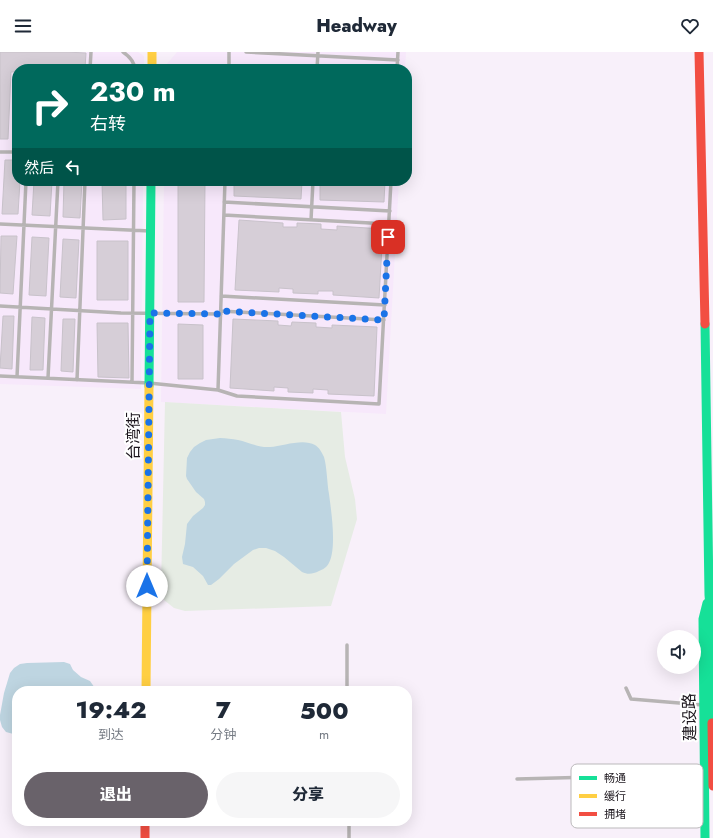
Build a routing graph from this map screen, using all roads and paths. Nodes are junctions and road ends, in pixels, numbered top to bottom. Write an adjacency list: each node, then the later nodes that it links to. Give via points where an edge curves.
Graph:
1 (91, 52): 10 (lane)
2 (123, 52): 11 (lane)
3 (152, 52): 12 (street)
4 (230, 52): 13 (lane)
5 (246, 52): 8 (lane)
6 (398, 52): 9 (lane)
7 (699, 52): 55 (street)
8 (318, 54): 9 (lane); 14 (lane)
9 (398, 60): 15 (lane)
10 (90, 64)
11 (134, 64)
12 (152, 64)
13 (229, 64)
14 (317, 64)
15 (398, 64)
16 (0, 152): 17 (lane)
17 (12, 152)
18 (26, 186): 33 (lane)
19 (58, 186): 34 (lane)
20 (85, 186): 35 (lane)
21 (134, 186): 36 (lane)
22 (151, 186): 37 (street, 台湾街)
23 (225, 186): 26 (lane)
24 (313, 186): 27 (lane)
25 (391, 186): 28 (lane)
26 (224, 202): 27 (lane); 29 (lane)
27 (312, 207): 28 (lane); 30 (lane)
28 (390, 211): 32 (lane)
29 (224, 215): 30 (lane); 38 (lane)
30 (311, 220): 32 (lane)
31 (0, 224): 33 (lane)
32 (389, 224): 39 (lane)
33 (24, 225): 34 (lane); 41 (lane)
34 (56, 227): 35 (lane); 42 (lane)
35 (83, 228): 36 (lane); 43 (lane)
36 (134, 230): 37 (lane); 44 (lane)
37 (151, 231): 45 (street, 台湾街)
38 (221, 296): 39 (lane); 46 (lane)
39 (384, 305): 47 (lane)
40 (0, 306): 41 (lane)
41 (20, 307): 42 (lane); 49 (lane)
42 (52, 309): 43 (lane); 50 (lane)
43 (80, 310): 44 (lane); 51 (lane)
44 (132, 313): 45 (lane); 52 (lane)
45 (150, 313): 46 (lane); 53 (street, 台湾街)
46 (221, 313): 47 (lane); 54 (lane)
47 (384, 320): 54 (lane, via 379,404 237,396)
48 (0, 376): 49 (lane)
49 (17, 377): 50 (lane)
50 (48, 378): 51 (lane)
51 (77, 380): 52 (lane)
52 (132, 382): 53 (lane)
53 (149, 383): 54 (lane); 58 (street, 台湾街)
54 (218, 390)
55 (710, 474): 56 (street)
56 (711, 595): 61 (street, 建设路, via 703,619); 65 (street, 建设路)
57 (347, 645): 59 (lane)
58 (146, 686)
59 (348, 686)
60 (626, 688): 61 (lane, via 631,699)
61 (704, 705): 62 (street, 建设路)
62 (705, 773): 70 (street, 建设路)
63 (571, 778): 64 (lane)
64 (517, 779)
65 (713, 786)
66 (145, 826): 68 (street)
67 (349, 826): 69 (lane)
68 (145, 838)
69 (349, 838)
70 (705, 838)

